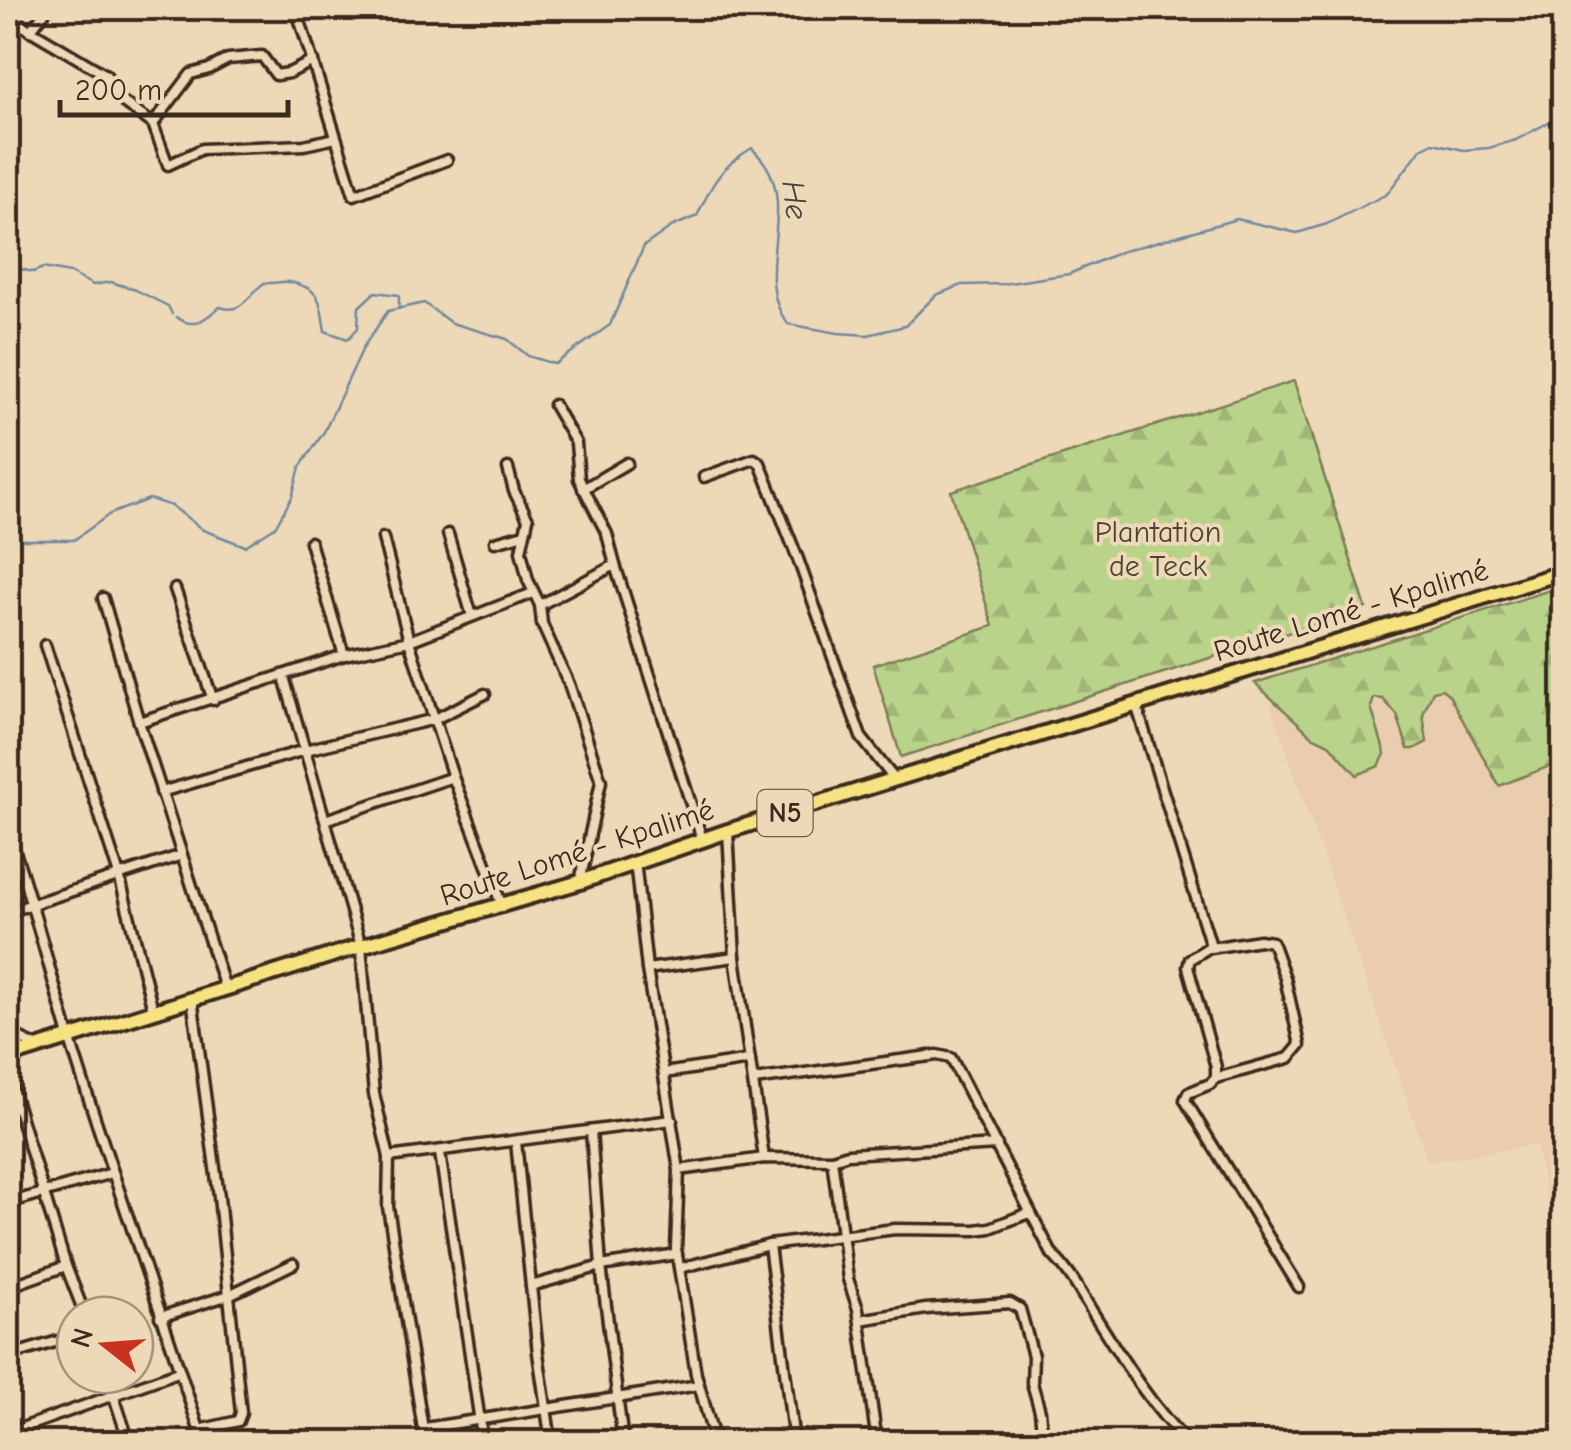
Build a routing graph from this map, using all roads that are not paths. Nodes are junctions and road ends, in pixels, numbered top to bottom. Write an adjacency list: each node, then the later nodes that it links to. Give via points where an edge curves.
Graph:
1 (48, 8): 4 (street)
2 (296, 8): 5 (street)
3 (8, 16): 4 (street)
4 (30, 32): 6 (street, via 106,76 119,99)
5 (313, 61): 6 (street, via 276,74 262,56 238,58 192,74); 7 (street)
6 (153, 124): 7 (street, via 168,164 202,149)
7 (336, 138): 8 (street, via 354,195)
8 (446, 160)
9 (554, 405): 13 (street, via 576,443)
10 (628, 463): 13 (street)
11 (508, 468): 15 (street, via 527,514)
12 (704, 477): 37 (street, via 754,459 760,463 860,737)
13 (583, 489): 19 (street)
14 (448, 534): 25 (street)
15 (524, 534): 18 (street); 22 (street, via 521,551)
16 (383, 538): 26 (street)
17 (310, 542): 28 (street)
18 (495, 542)
19 (616, 565): 24 (street); 42 (street)
20 (1564, 572): 32 (main road, Route Lomé - Kpalimé / N5)
21 (175, 589): 31 (street)
22 (532, 593): 24 (street); 25 (street)
23 (103, 598): 34 (street)
24 (540, 605): 46 (street, via 600,781)
25 (472, 616): 26 (street)
26 (409, 640): 28 (street); 33 (street)
27 (45, 645): 45 (street)
28 (344, 655): 29 (street)
29 (284, 677): 31 (street); 35 (street)
30 (485, 694): 33 (street)
31 (213, 700): 34 (street)
32 (1136, 704): 37 (main road, Route Lomé - Kpalimé / N5); 51 (street)
33 (435, 719): 35 (street); 36 (street)
34 (139, 722): 38 (street)
35 (305, 750): 38 (street); 39 (street)
36 (452, 777): 39 (street); 48 (street)
37 (895, 780): 40 (main road, Route Lomé - Kpalimé / N5)
38 (161, 792): 43 (street)
39 (325, 820): 50 (street)
40 (728, 831): 42 (main road, Route Lomé - Kpalimé / N5); 52 (street)
41 (8, 832): 47 (street)
42 (702, 839): 44 (main road, Route Lomé - Kpalimé / N5)
43 (182, 855): 45 (street); 54 (street)
44 (635, 861): 46 (main road, Route Lomé - Kpalimé / N5); 53 (street)
45 (118, 875): 47 (street); 56 (street)
46 (580, 882): 48 (main road, Route Lomé - Kpalimé / N5)
47 (33, 902): 49 (street); 58 (street)
48 (501, 903): 50 (main road, Route Lomé - Kpalimé / N5)
49 (8, 912)
50 (362, 946): 54 (main road, Route Lomé - Kpalimé / N5); 71 (street, via 374,1094)
51 (1210, 948): 64 (street, via 1188,967); 64 (street, via 1272,942 1300,1045 1288,1058)
52 (735, 957): 53 (street); 61 (street)
53 (647, 969): 62 (street)
54 (225, 988): 55 (main road, Route Lomé - Kpalimé / N5)
55 (192, 998): 56 (main road, Route Lomé - Kpalimé / N5); 89 (street)
56 (152, 1010): 58 (main road, Route Lomé - Kpalimé / N5)
57 (8, 1026): 59 (street)
58 (69, 1038): 59 (main road, Route Lomé - Kpalimé / N5); 75 (street)
59 (40, 1048): 60 (main road, Route Lomé - Kpalimé / N5)
60 (8, 1056)
61 (750, 1060): 62 (street); 65 (street)
62 (664, 1073): 66 (street)
63 (8, 1076): 76 (street)
64 (1216, 1078): 88 (street, via 1185,1100)
65 (754, 1080): 69 (street, via 948,1056); 72 (street)
66 (672, 1120): 67 (street); 74 (street)
67 (590, 1131): 68 (street); 84 (street)
68 (516, 1142): 70 (street); 86 (street)
69 (997, 1146): 73 (street); 78 (street)
70 (440, 1153): 71 (street); 100 (street)
71 (389, 1157): 101 (street, via 388,1208)
72 (764, 1158): 73 (street); 74 (street)
73 (832, 1159): 79 (street)
74 (679, 1170): 81 (street)
75 (112, 1173): 76 (street); 91 (street)
76 (45, 1190): 77 (street); 83 (street)
77 (8, 1204)
78 (1029, 1213): 79 (street, via 975,1230); 115 (street, via 1158,1411)
79 (843, 1234): 80 (street); 92 (street)
80 (769, 1245): 85 (street); 112 (street)
81 (677, 1254): 84 (street); 85 (street)
82 (292, 1264): 89 (street)
83 (66, 1266): 87 (street); 90 (street)
84 (601, 1266): 86 (street); 98 (street)
85 (680, 1268): 96 (street)
86 (531, 1286): 99 (street)
87 (8, 1287)
88 (1299, 1287)
89 (229, 1294): 91 (street); 102 (street, via 240,1417)
90 (77, 1295)
91 (160, 1317): 95 (street)
92 (860, 1320): 104 (street, via 1010,1303 1020,1309); 113 (street)
93 (55, 1342): 94 (street)
94 (8, 1356)
95 (178, 1372): 97 (street); 102 (street)
96 (699, 1385): 98 (street); 111 (street)
97 (114, 1396): 103 (street); 105 (street)
98 (618, 1398): 99 (street); 110 (street)
99 (546, 1407): 100 (street); 109 (street)
100 (480, 1418): 101 (street); 108 (street)
101 (425, 1428): 107 (street)
102 (199, 1430): 106 (street)
103 (8, 1433)
104 (1044, 1441): 114 (street)
105 (130, 1442)
106 (203, 1442)
107 (424, 1442)
108 (483, 1442)
109 (551, 1442)
110 (623, 1442)
111 (715, 1442)
112 (794, 1442)
113 (877, 1442)
114 (1025, 1442)
115 (1187, 1442)

